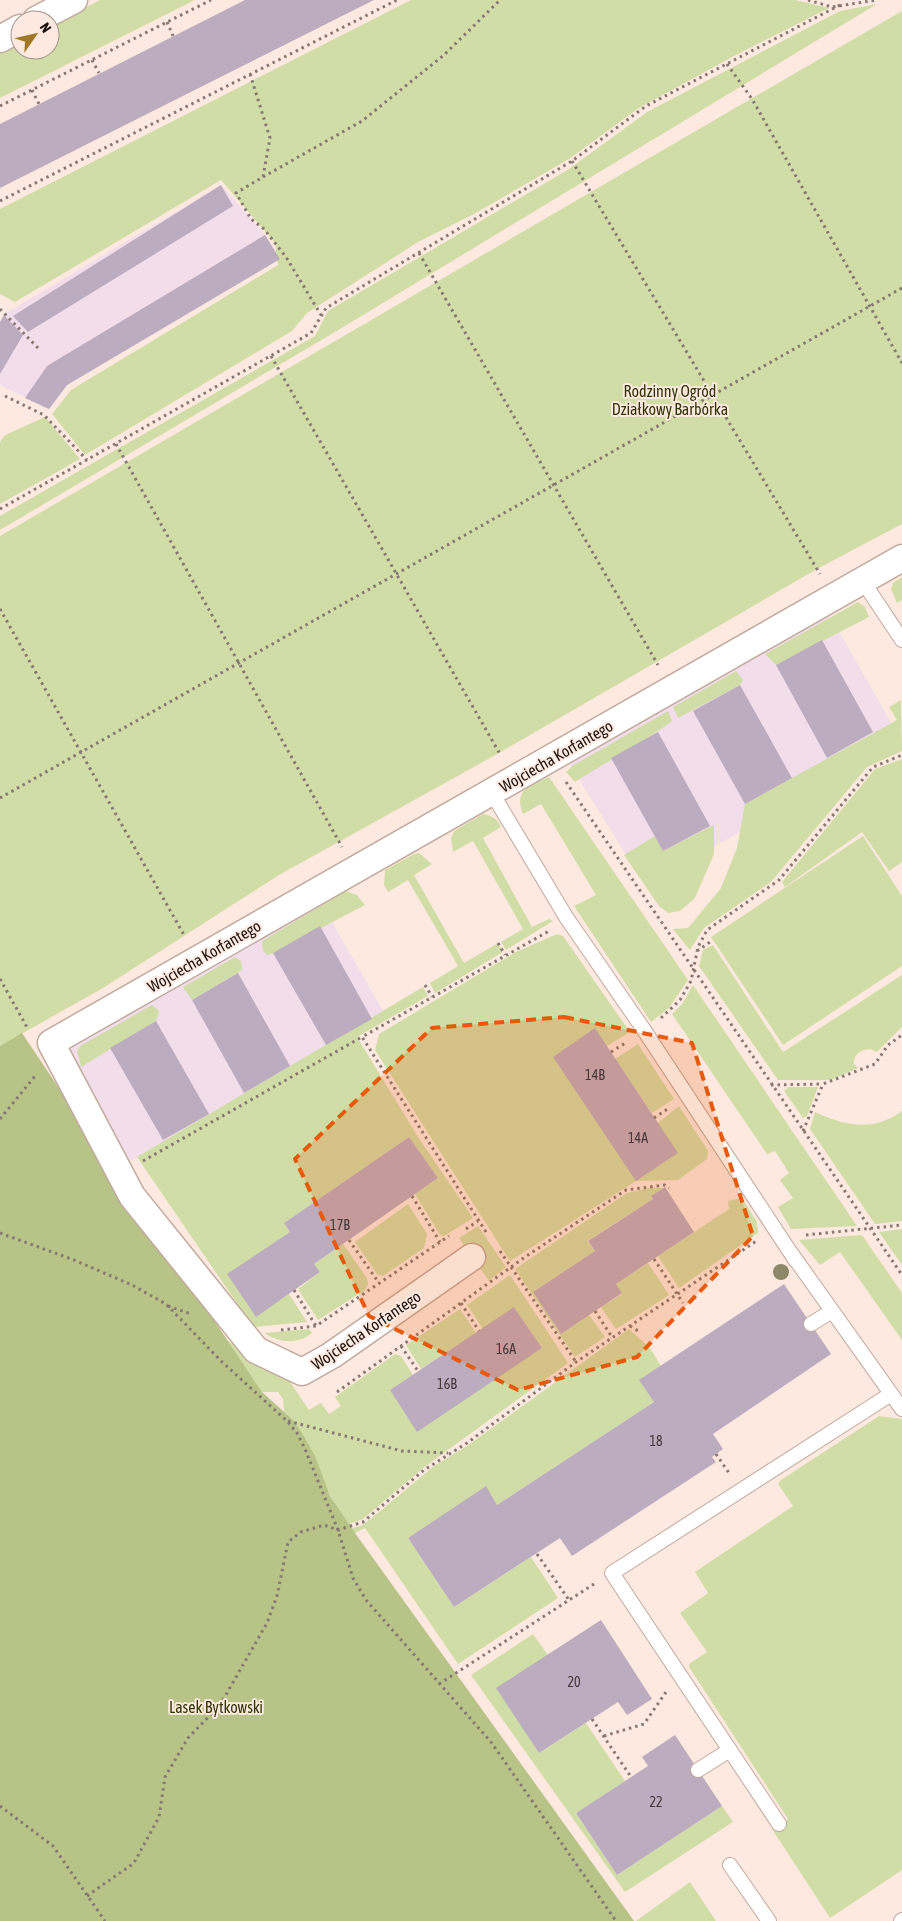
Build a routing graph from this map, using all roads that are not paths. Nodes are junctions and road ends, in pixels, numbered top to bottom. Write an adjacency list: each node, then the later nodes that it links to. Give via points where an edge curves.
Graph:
1 (74, 0): 2 (street)
2 (55, 10)
3 (902, 558): 4 (street, Wojciecha Korfantego)
4 (862, 580): 5 (lane); 6 (street, Wojciecha Korfantego)
5 (902, 640)
6 (492, 793): 7 (street, Wojciecha Korfantego, via 48,1050 132,1196 256,1350 302,1372 332,1355); 8 (lane, via 566,917)
7 (472, 1257)
8 (832, 1311): 9 (lane); 10 (lane)
9 (811, 1324)
10 (891, 1394): 11 (lane); 12 (lane, via 612,1573)
11 (902, 1409)
12 (730, 1750): 13 (lane); 14 (lane)
13 (698, 1770)
14 (780, 1824)
15 (730, 1865): 16 (lane)
16 (769, 1921)

